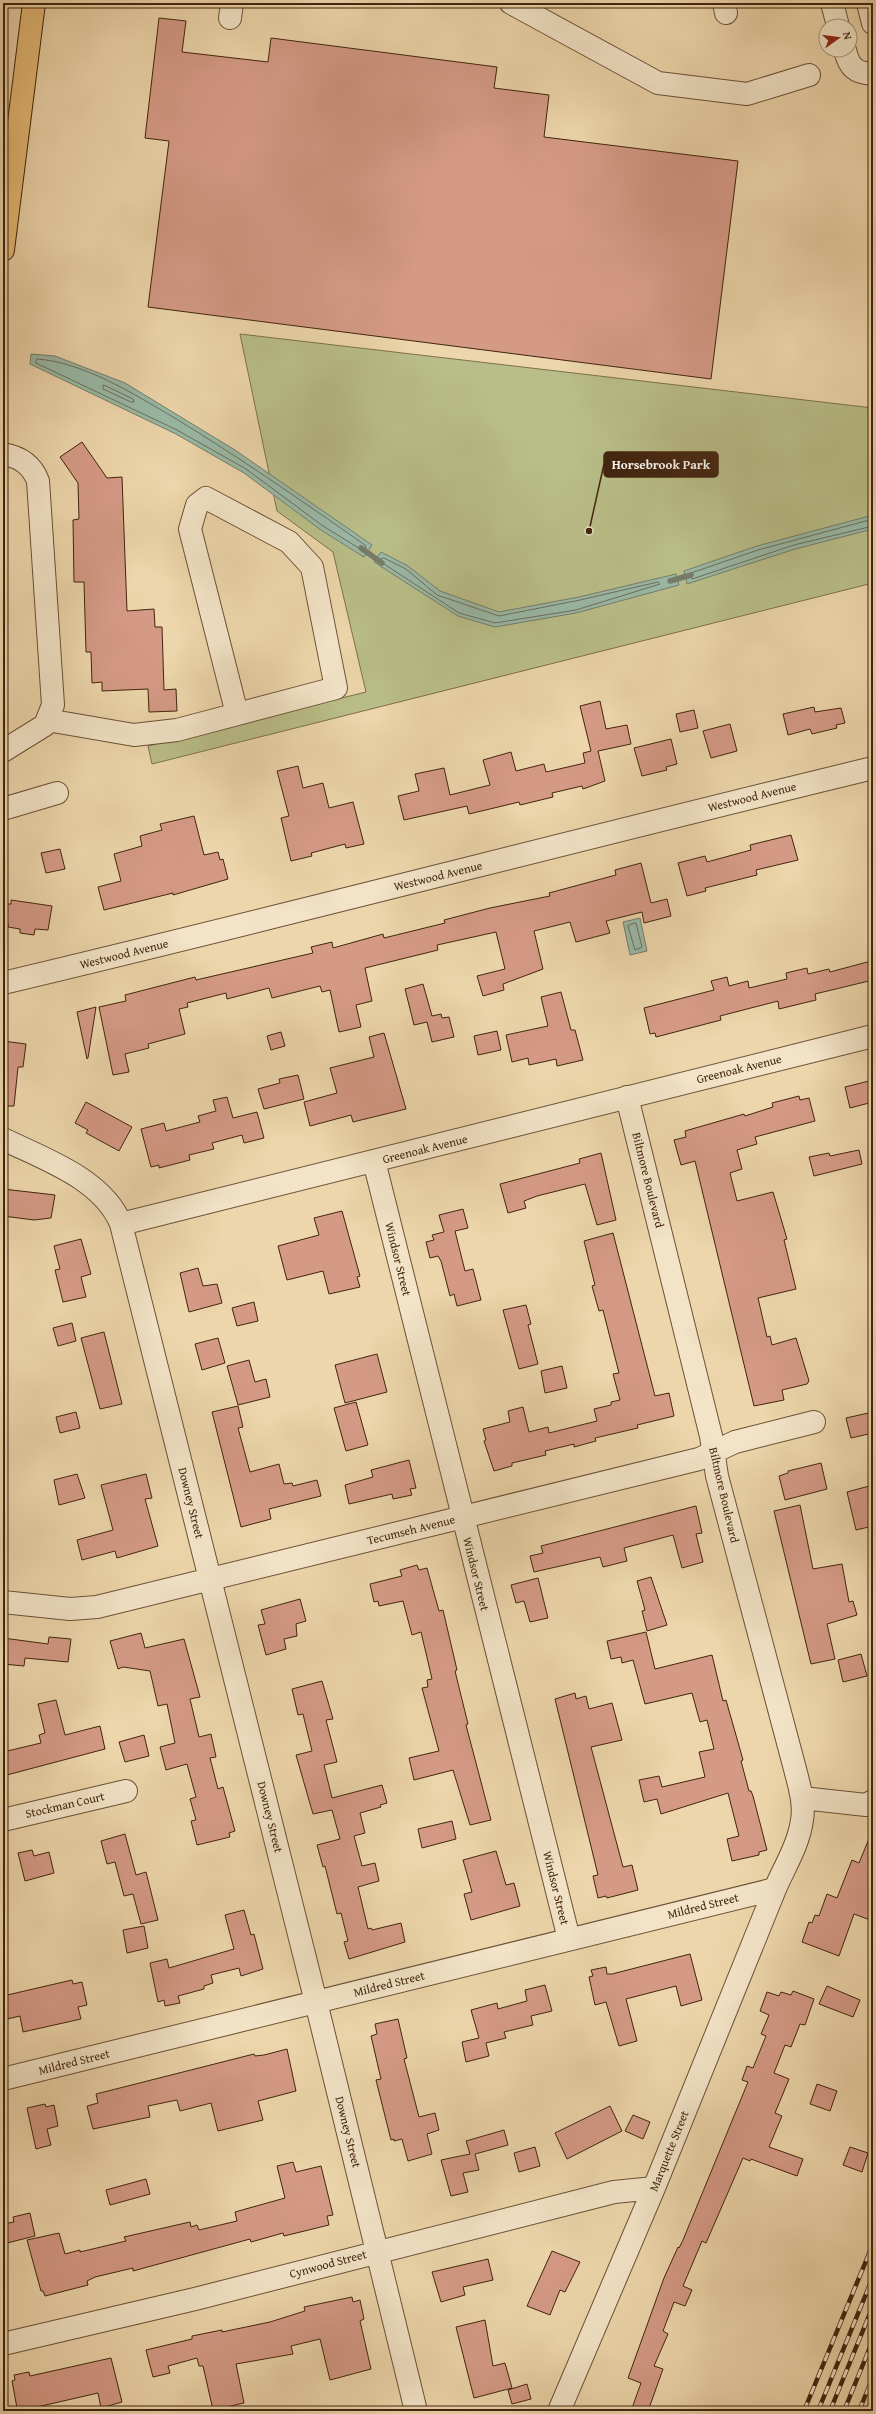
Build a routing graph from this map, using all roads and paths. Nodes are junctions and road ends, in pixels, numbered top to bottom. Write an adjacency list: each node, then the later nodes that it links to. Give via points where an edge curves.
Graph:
1 (34, 3): 10 (main road)
2 (511, 3): 9 (street, via 658,83 747,94)
3 (832, 3): 5 (street)
4 (868, 3): 6 (street)
5 (836, 18)
6 (873, 23)
7 (847, 58): 8 (street, via 848,64)
8 (868, 74)
9 (809, 75)
10 (5, 212): 11 (main road)
11 (3, 250)
12 (3, 454): 14 (street, via 27,463 38,481 53,705)
13 (237, 714): 13 (street, via 336,688 312,567 289,542 206,498 197,505 190,529); 14 (street, via 177,730 134,734)
14 (47, 720): 15 (street, via 45,725)
15 (3, 751)
16 (873, 768): 19 (street, Westwood Avenue)
17 (56, 793): 18 (street)
18 (3, 809)
19 (3, 983)
20 (873, 1036): 21 (street, Greenoak Avenue)
21 (627, 1097): 23 (street, Greenoak Avenue); 26 (street, Biltmore Boulevard)
22 (3, 1139): 24 (street, via 71,1172 116,1211)
23 (374, 1161): 24 (street, Greenoak Avenue); 27 (street, Windsor Street)
24 (121, 1224): 28 (street, Downey Street)
25 (814, 1422): 26 (street, Tecumseh Avenue, via 735,1442)
26 (714, 1452): 27 (street, Tecumseh Avenue, via 699,1459); 31 (street, Biltmore Boulevard, via 717,1476)
27 (462, 1518): 28 (street, Tecumseh Avenue); 35 (street, Windsor Street)
28 (210, 1579): 29 (street, Tecumseh Avenue, via 98,1608 70,1609); 36 (street, Downey Street)
29 (3, 1602)
30 (126, 1790): 33 (street, Stockman Court)
31 (802, 1798): 32 (street, via 866,1804); 34 (street, Biltmore Boulevard, via 802,1820 791,1854)
32 (873, 1801)
33 (3, 1820)
34 (775, 1889): 35 (street, Mildred Street); 38 (street, Marquette Street)
35 (569, 1939): 36 (street, Mildred Street)
36 (316, 2002): 37 (street, Mildred Street); 39 (street, Downey Street)
37 (3, 2079)
38 (654, 2188): 39 (street, Cynwood Street, via 614,2192); 42 (street, Marquette Street)
39 (377, 2252): 40 (street, Cynwood Street, via 195,2299); 41 (street, Downey Street)
40 (3, 2344)
41 (416, 2411)
42 (559, 2411)

